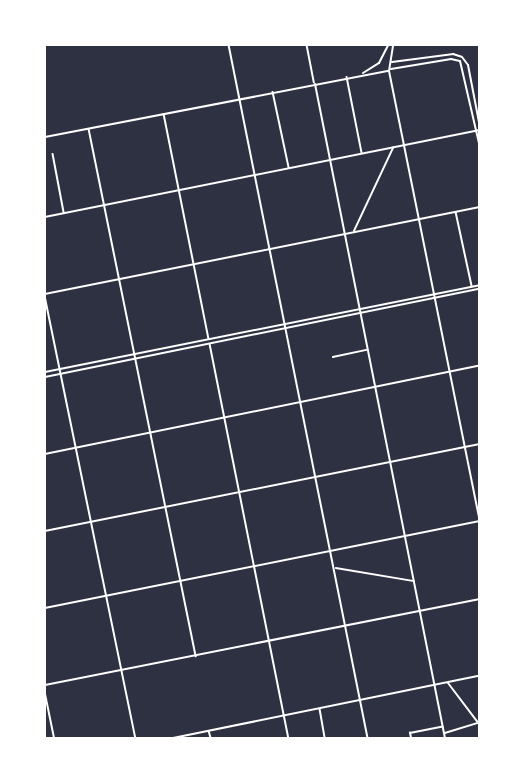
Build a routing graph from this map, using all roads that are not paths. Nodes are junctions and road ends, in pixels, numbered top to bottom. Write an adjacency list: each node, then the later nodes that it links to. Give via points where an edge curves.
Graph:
1 (229, 45): 14 (street)
2 (307, 45): 12 (street)
3 (388, 45): 5 (street)
4 (393, 45): 6 (street)
5 (383, 59): 6 (street); 7 (street)
6 (392, 62): 8 (street); 16 (street, via 459,55 468,65)
7 (379, 63): 9 (street); 10 (street)
8 (390, 70): 9 (street); 18 (street, via 456,59 464,67); 21 (street)
9 (382, 71): 10 (street)
10 (361, 74): 11 (street)
11 (346, 77): 12 (street); 24 (street)
12 (315, 84): 13 (street); 25 (street)
13 (273, 92): 14 (street); 26 (street)
14 (240, 99): 15 (street); 27 (street)
15 (164, 114): 17 (street); 28 (street)
16 (479, 122)
17 (89, 128): 19 (street); 29 (street)
18 (478, 130): 20 (street); 21 (street)
19 (45, 137)
20 (479, 143)
21 (403, 145): 22 (street); 34 (street)
22 (393, 147): 24 (street); 35 (street)
23 (53, 154): 32 (street)
24 (362, 154): 25 (street)
25 (329, 160): 26 (street); 36 (street)
26 (289, 168): 27 (street)
27 (256, 175): 28 (street); 37 (street)
28 (179, 191): 29 (street); 38 (street)
29 (105, 206): 32 (street); 39 (street)
30 (479, 207): 31 (street)
31 (456, 212): 34 (street); 40 (street)
32 (65, 213): 33 (street)
33 (45, 217)
34 (418, 219): 35 (street); 43 (street)
35 (353, 232): 36 (street)
36 (345, 234): 37 (street); 44 (street)
37 (271, 249): 38 (street); 45 (street)
38 (194, 264): 39 (street); 47 (street)
39 (120, 279): 42 (street); 50 (street)
40 (472, 286): 41 (street); 43 (street)
41 (479, 287): 43 (street)
42 (45, 295): 54 (street)
43 (434, 296): 44 (street); 55 (street)
44 (360, 311): 45 (street); 46 (street); 49 (street)
45 (286, 324): 46 (street); 47 (street)
46 (286, 328): 48 (street); 60 (street)
47 (209, 339): 48 (street); 50 (street)
48 (210, 344): 52 (street); 61 (street)
49 (368, 349): 51 (street); 59 (street)
50 (135, 354): 52 (street); 54 (street)
51 (333, 357)
52 (136, 358): 57 (street); 62 (street)
53 (479, 366): 55 (street)
54 (60, 369): 56 (street); 57 (street)
55 (449, 371): 59 (street); 65 (street)
56 (45, 372)
57 (61, 374): 58 (street); 64 (street)
58 (45, 377)
59 (376, 387): 60 (street); 67 (street)
60 (301, 402): 61 (street); 68 (street)
61 (225, 418): 62 (street); 69 (street)
62 (150, 433): 64 (street); 70 (street)
63 (479, 444): 65 (street)
64 (76, 447): 66 (street); 73 (street)
65 (465, 447): 67 (street); 71 (street)
66 (45, 454)
67 (390, 462): 68 (street); 75 (street)
68 (316, 477): 69 (street); 76 (street)
69 (239, 492): 70 (street); 77 (street)
70 (165, 507): 73 (street); 79 (street)
71 (479, 516)
72 (479, 521): 75 (street)
73 (91, 522): 74 (street); 81 (street)
74 (45, 531)
75 (405, 536): 76 (street); 80 (street)
76 (331, 551): 77 (street); 78 (street)
77 (254, 567): 79 (street); 86 (street)
78 (335, 568): 80 (street); 85 (street)
79 (180, 581): 81 (street); 87 (street)
80 (414, 581): 84 (street)
81 (107, 596): 83 (street); 88 (street)
82 (479, 599): 84 (street)
83 (45, 608)
84 (419, 611): 85 (street); 91 (street)
85 (346, 626): 86 (street); 94 (street)
86 (269, 641): 87 (street); 96 (street)
87 (196, 656): 88 (street)
88 (122, 670): 92 (street); 103 (street)
89 (479, 676): 90 (street)
90 (448, 682): 91 (street); 97 (street)
91 (435, 684): 94 (street); 98 (street)
92 (45, 685)
93 (45, 694): 102 (street)
94 (361, 700): 95 (street); 108 (street)
95 (320, 708): 96 (street); 107 (street)
96 (284, 716): 99 (street); 106 (street)
97 (478, 723): 101 (street)
98 (443, 727): 100 (street); 101 (street)
99 (209, 730): 104 (street); 105 (street)
100 (415, 732): 109 (street, via 410,733); 110 (street)
101 (444, 733): 111 (street)
102 (54, 738)
103 (136, 738)
104 (173, 738)
105 (211, 738)
106 (289, 738)
107 (325, 738)
108 (368, 738)
109 (411, 738)
110 (416, 738)
111 (445, 738)

